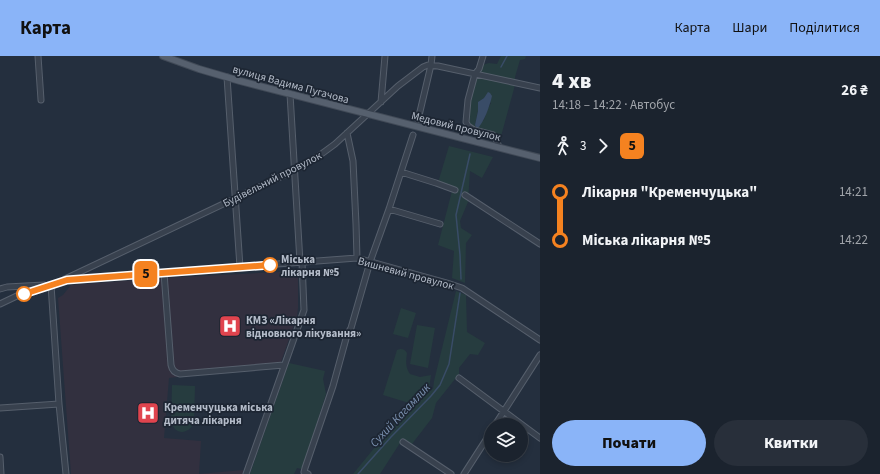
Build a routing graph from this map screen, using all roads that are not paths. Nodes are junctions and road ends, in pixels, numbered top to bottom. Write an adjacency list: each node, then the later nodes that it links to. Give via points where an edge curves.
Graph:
1 (38, 56): 11 (street)
2 (164, 56): 8 (main road, вулиця Вадима Пугачова)
3 (385, 56): 12 (street)
4 (432, 56): 6 (street)
5 (483, 56): 7 (street)
6 (431, 65): 7 (street); 12 (street, Будівельний провулок, via 423,67); 14 (street)
7 (475, 74): 9 (street); 17 (street, via 466,112 467,124 474,130 493,135)
8 (227, 77): 10 (main road, вулиця Вадима Пугачова); 23 (street)
9 (540, 88)
10 (290, 94): 13 (main road, вулиця Вадима Пугачова); 19 (street)
11 (41, 100)
12 (381, 102): 13 (street, Будівельний провулок)
13 (367, 114): 15 (street, Будівельний провулок); 17 (main road, Медовий провулок)
14 (418, 120)
15 (347, 133): 19 (street, Будівельний провулок, via 320,156); 27 (street, via 353,161)
16 (413, 135): 20 (street)
17 (499, 147): 18 (main road, Медовий провулок)
18 (540, 158)
19 (295, 170): 23 (street, Будівельний провулок); 28 (street)
20 (401, 172): 21 (street); 24 (street)
21 (455, 190)
22 (465, 195): 26 (street)
23 (235, 198): 30 (street); 32 (street, Будівельний провулок)
24 (389, 209): 25 (street); 29 (street)
25 (440, 224)
26 (540, 244)
27 (357, 258): 28 (street, Вишневий провулок); 29 (street, Вишневий провулок)
28 (301, 262): 30 (street, Вишневий провулок); 38 (street, via 304,310)
29 (370, 262): 36 (street, Вишневий провулок, via 462,288); 48 (street)
30 (240, 267): 31 (street, Вишневий провулок)
31 (164, 273): 32 (street, Вишневий провулок); 38 (street, via 171,365 177,374)
32 (59, 282): 33 (street)
33 (51, 285): 34 (street); 35 (street, via 21,294); 40 (street)
34 (0, 289)
35 (0, 304)
36 (540, 340)
37 (540, 355): 42 (street)
38 (284, 365): 51 (street)
39 (459, 378): 42 (street)
40 (59, 404): 41 (street); 50 (street)
41 (0, 408)
42 (504, 411): 43 (street); 44 (street)
43 (500, 418)
44 (540, 438)
45 (402, 442): 52 (street)
46 (484, 443): 53 (street)
47 (0, 457): 49 (street)
48 (306, 473)
49 (1, 474)
50 (66, 474)
51 (246, 474)
52 (451, 474)
53 (464, 474)

